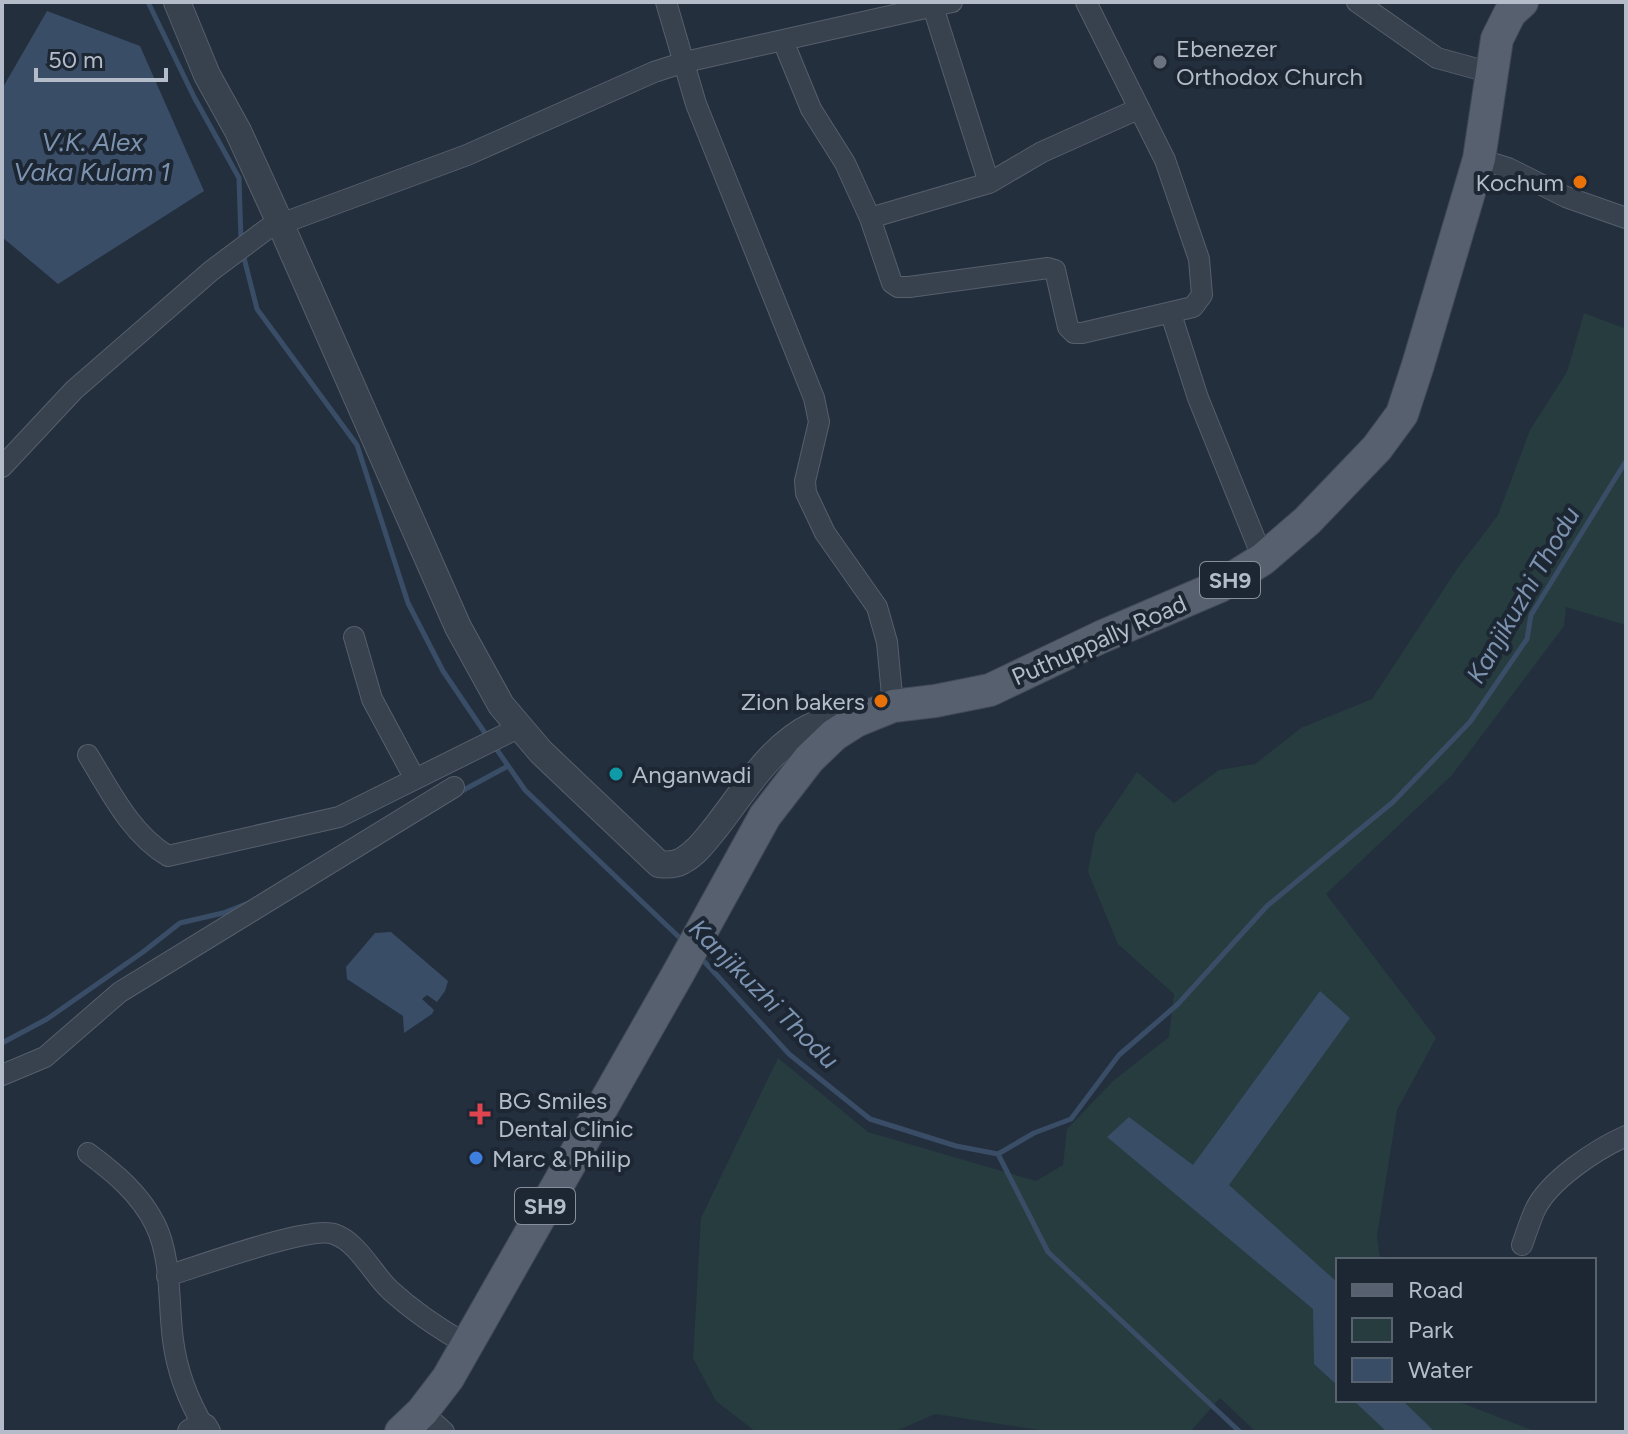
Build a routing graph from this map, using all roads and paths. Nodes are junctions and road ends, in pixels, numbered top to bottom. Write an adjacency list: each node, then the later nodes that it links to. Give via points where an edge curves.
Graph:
1 (177, 2): 15 (street, via 207,75 238,131)
2 (666, 2): 8 (street)
3 (1086, 2): 10 (street)
4 (1357, 2): 9 (street, via 1437,58)
5 (1522, 2): 9 (main road, Puthuppally Road / SH9, via 1497,39)
6 (942, 4): 7 (street); 12 (street)
7 (783, 41): 8 (street); 13 (street, via 811,109 845,163)
8 (685, 62): 15 (street, via 467,155); 20 (street, via 696,104 814,398 819,422 806,493 825,533 877,607 887,642)
9 (1492, 73): 11 (main road, Puthuppally Road / SH9)
10 (1138, 109): 12 (street, via 1042,152); 16 (street, via 1165,160 1199,259 1202,295 1193,307)
11 (1479, 159): 14 (street); 18 (main road, Puthuppally Road / SH9, via 1402,414 1347,480)
12 (989, 183): 13 (street)
13 (870, 218): 16 (street, via 888,278 898,287 1048,268 1058,274 1068,327 1074,333)
14 (1626, 218)
15 (274, 226): 17 (street, via 211,271 74,390); 22 (street, via 458,627 501,705)
16 (1171, 314): 18 (street, via 1198,398)
17 (2, 467)
18 (1263, 559): 20 (main road, Puthuppally Road / SH9, via 1220,586 990,690)
19 (354, 637): 24 (street, via 372,699)
20 (893, 706): 21 (main road, Puthuppally Road / SH9)
21 (856, 721): 22 (street, via 816,723 788,740 704,841 679,863 668,865 659,864 583,794); 31 (main road, Puthuppally Road / SH9, via 809,759 765,816)
22 (520, 727): 24 (street)
23 (88, 755): 24 (street, via 148,844 168,856 339,817)
24 (415, 779)
25 (454, 787): 26 (street, via 120,992 45,1057)
26 (2, 1075)
27 (1626, 1136): 29 (street, via 1559,1180 1536,1207)
28 (88, 1153): 30 (street, via 144,1204 157,1227)
29 (1522, 1245)
30 (167, 1276): 31 (street, via 295,1237 320,1231 335,1234 424,1320); 33 (street, via 173,1343)
31 (466, 1344): 32 (main road, SH9)
32 (422, 1425)
33 (201, 1430)

